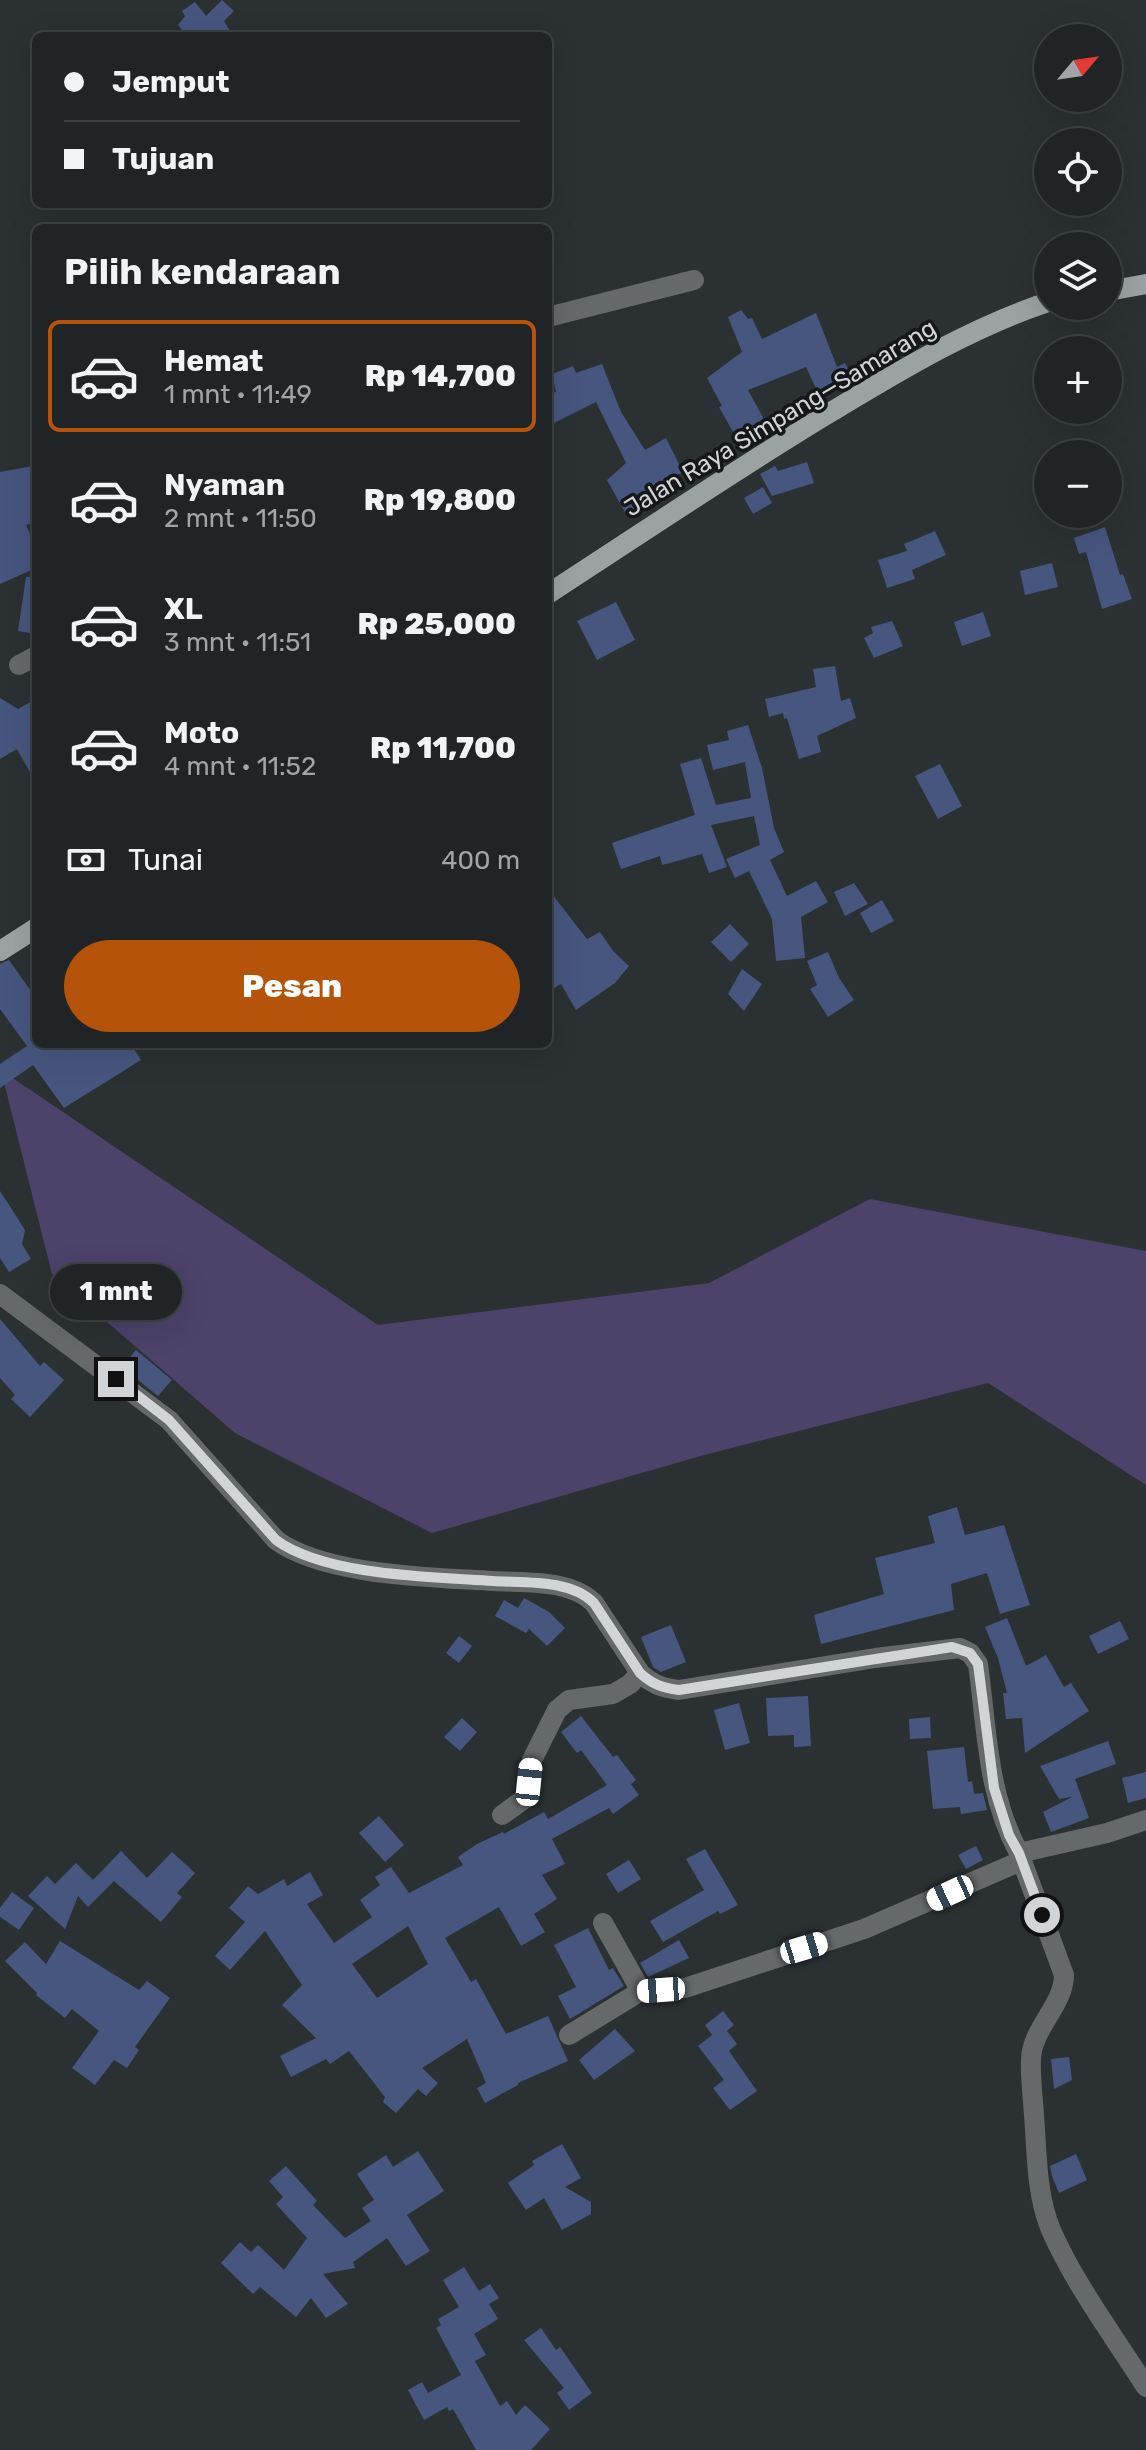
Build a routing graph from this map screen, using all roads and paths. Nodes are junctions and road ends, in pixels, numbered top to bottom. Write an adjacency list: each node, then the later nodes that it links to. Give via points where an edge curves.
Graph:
1 (694, 280): 5 (street)
2 (1146, 284): 3 (main road)
3 (1122, 288)
4 (1034, 307): 6 (main road, Jalan Raya Simpang—Samarang, via 922,357)
5 (552, 316)
6 (552, 591)
7 (32, 931): 8 (main road)
8 (0, 951)
9 (0, 1294): 10 (street, via 169,1420 290,1550 397,1575 575,1590 594,1603)
10 (640, 1673): 11 (street, via 613,1694 569,1700 557,1710 532,1760 527,1797); 13 (street, via 657,1685 679,1690 952,1647 965,1650 978,1664 994,1788)
11 (502, 1815)
12 (1146, 1820): 13 (street)
13 (1020, 1857): 15 (street, via 864,1929 685,1988); 17 (street, via 1064,1975 1031,2058 1044,2206 1070,2266)
14 (603, 1923): 15 (street)
15 (641, 1991): 16 (street)
16 (569, 2035)
17 (1146, 2387)

